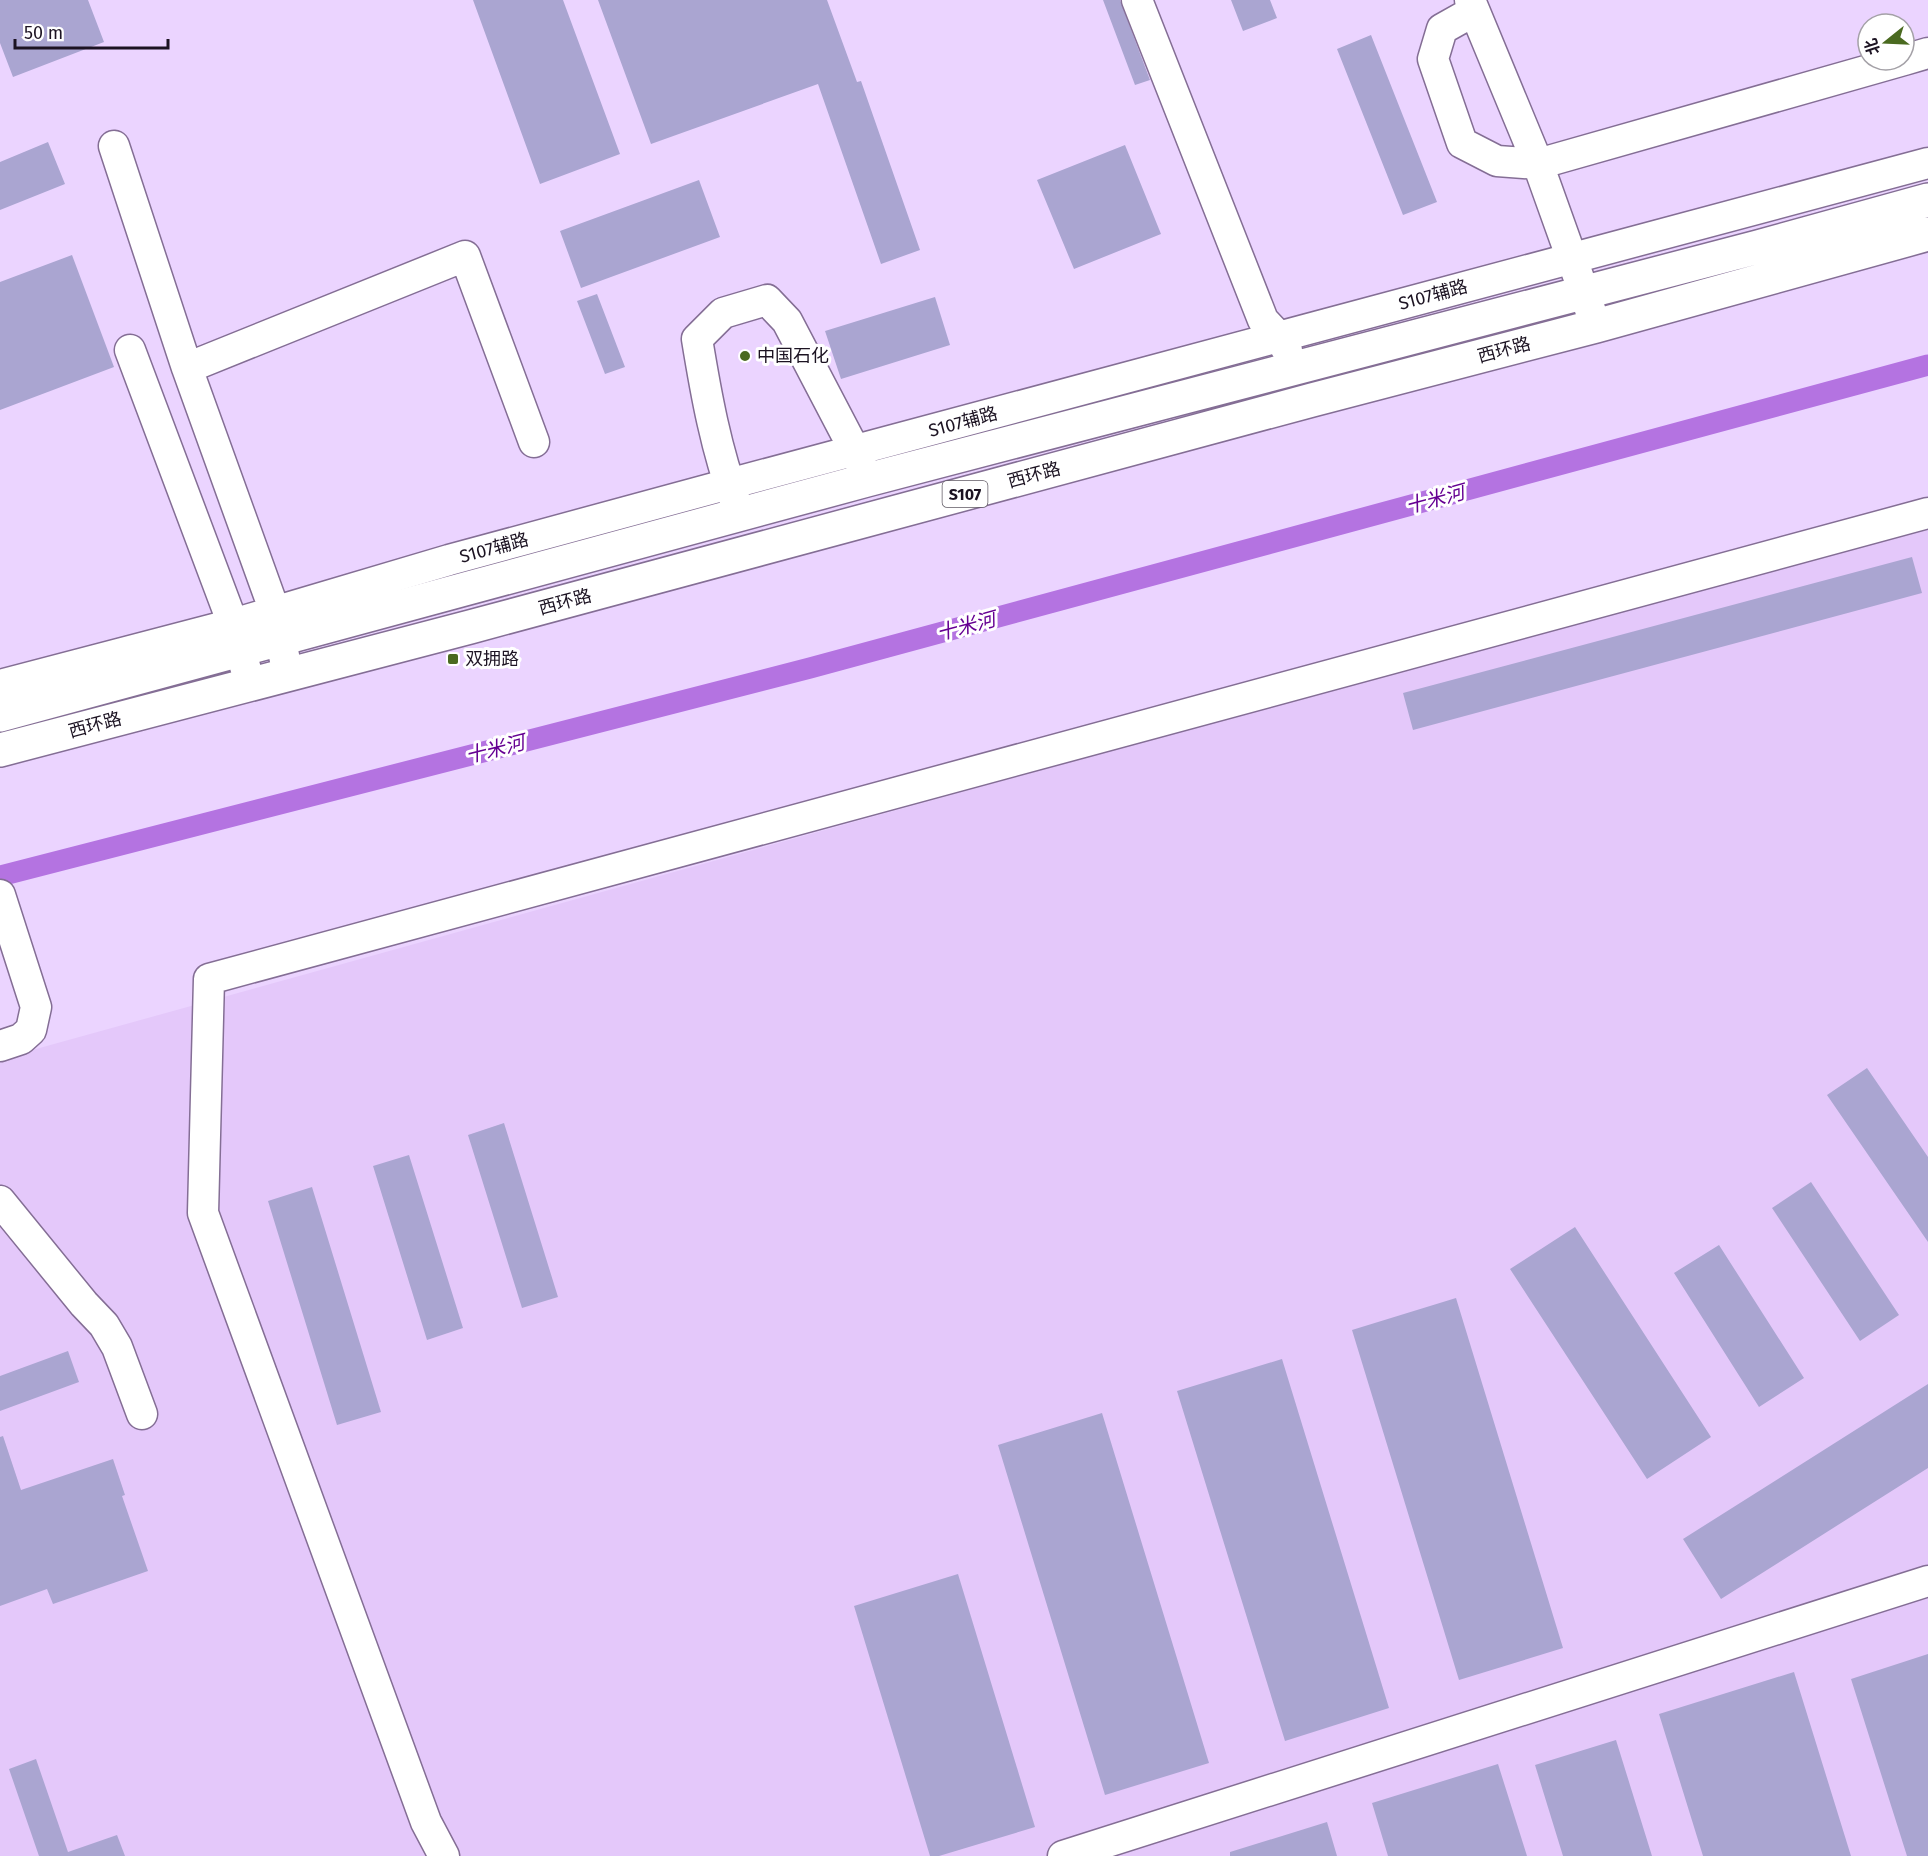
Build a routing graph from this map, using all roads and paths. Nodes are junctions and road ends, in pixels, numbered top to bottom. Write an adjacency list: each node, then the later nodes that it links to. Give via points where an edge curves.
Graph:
1 (1137, 0): 12 (street, via 1263,320)
2 (1472, 5): 6 (street); 6 (street, via 1442,30 1433,58 1462,143 1497,161)
3 (1862, 72): 6 (street)
4 (114, 146): 14 (street)
5 (1928, 163): 9 (street, S107辅路)
6 (1538, 164): 9 (street)
7 (1928, 200): 10 (highway, 西环路 / S107)
8 (1928, 234): 11 (highway, 西环路 / S107)
9 (1572, 258): 10 (street); 12 (street, S107辅路)
10 (1583, 292): 11 (street); 15 (highway, 西环路 / S107)
11 (1596, 326): 23 (highway, 西环路 / S107)
12 (1279, 337): 15 (street); 17 (street, S107辅路)
13 (130, 350): 22 (street)
14 (187, 368): 16 (street, via 465,256); 21 (street)
15 (1299, 368): 17 (highway, 西环路 / S107)
16 (534, 442)
17 (861, 465): 18 (street, S107辅路); 18 (street, via 787,321 767,300 723,313 697,339 706,399); 20 (highway, 西环路 / S107)
18 (729, 484): 20 (street); 21 (street, S107辅路, via 449,560)
19 (1928, 513): 33 (street, via 209,979 203,1213 426,1822)
20 (741, 515): 21 (highway, 西环路 / S107)
21 (278, 626): 22 (highway, 西环路 / S107); 23 (street)
22 (237, 637): 24 (street); 25 (street); 26 (highway, 西环路 / S107)
23 (288, 675): 24 (highway, 西环路 / S107)
24 (250, 684): 27 (highway, 西环路 / S107)
25 (0, 685)
26 (0, 715)
27 (0, 750)
28 (0, 895): 29 (street, via 36,1007 31,1030 21,1039)
29 (0, 1046)
30 (0, 1201): 31 (street, via 104,1325 117,1347)
31 (142, 1414)
32 (1928, 1581): 34 (street)
33 (444, 1856)
34 (1063, 1856)

